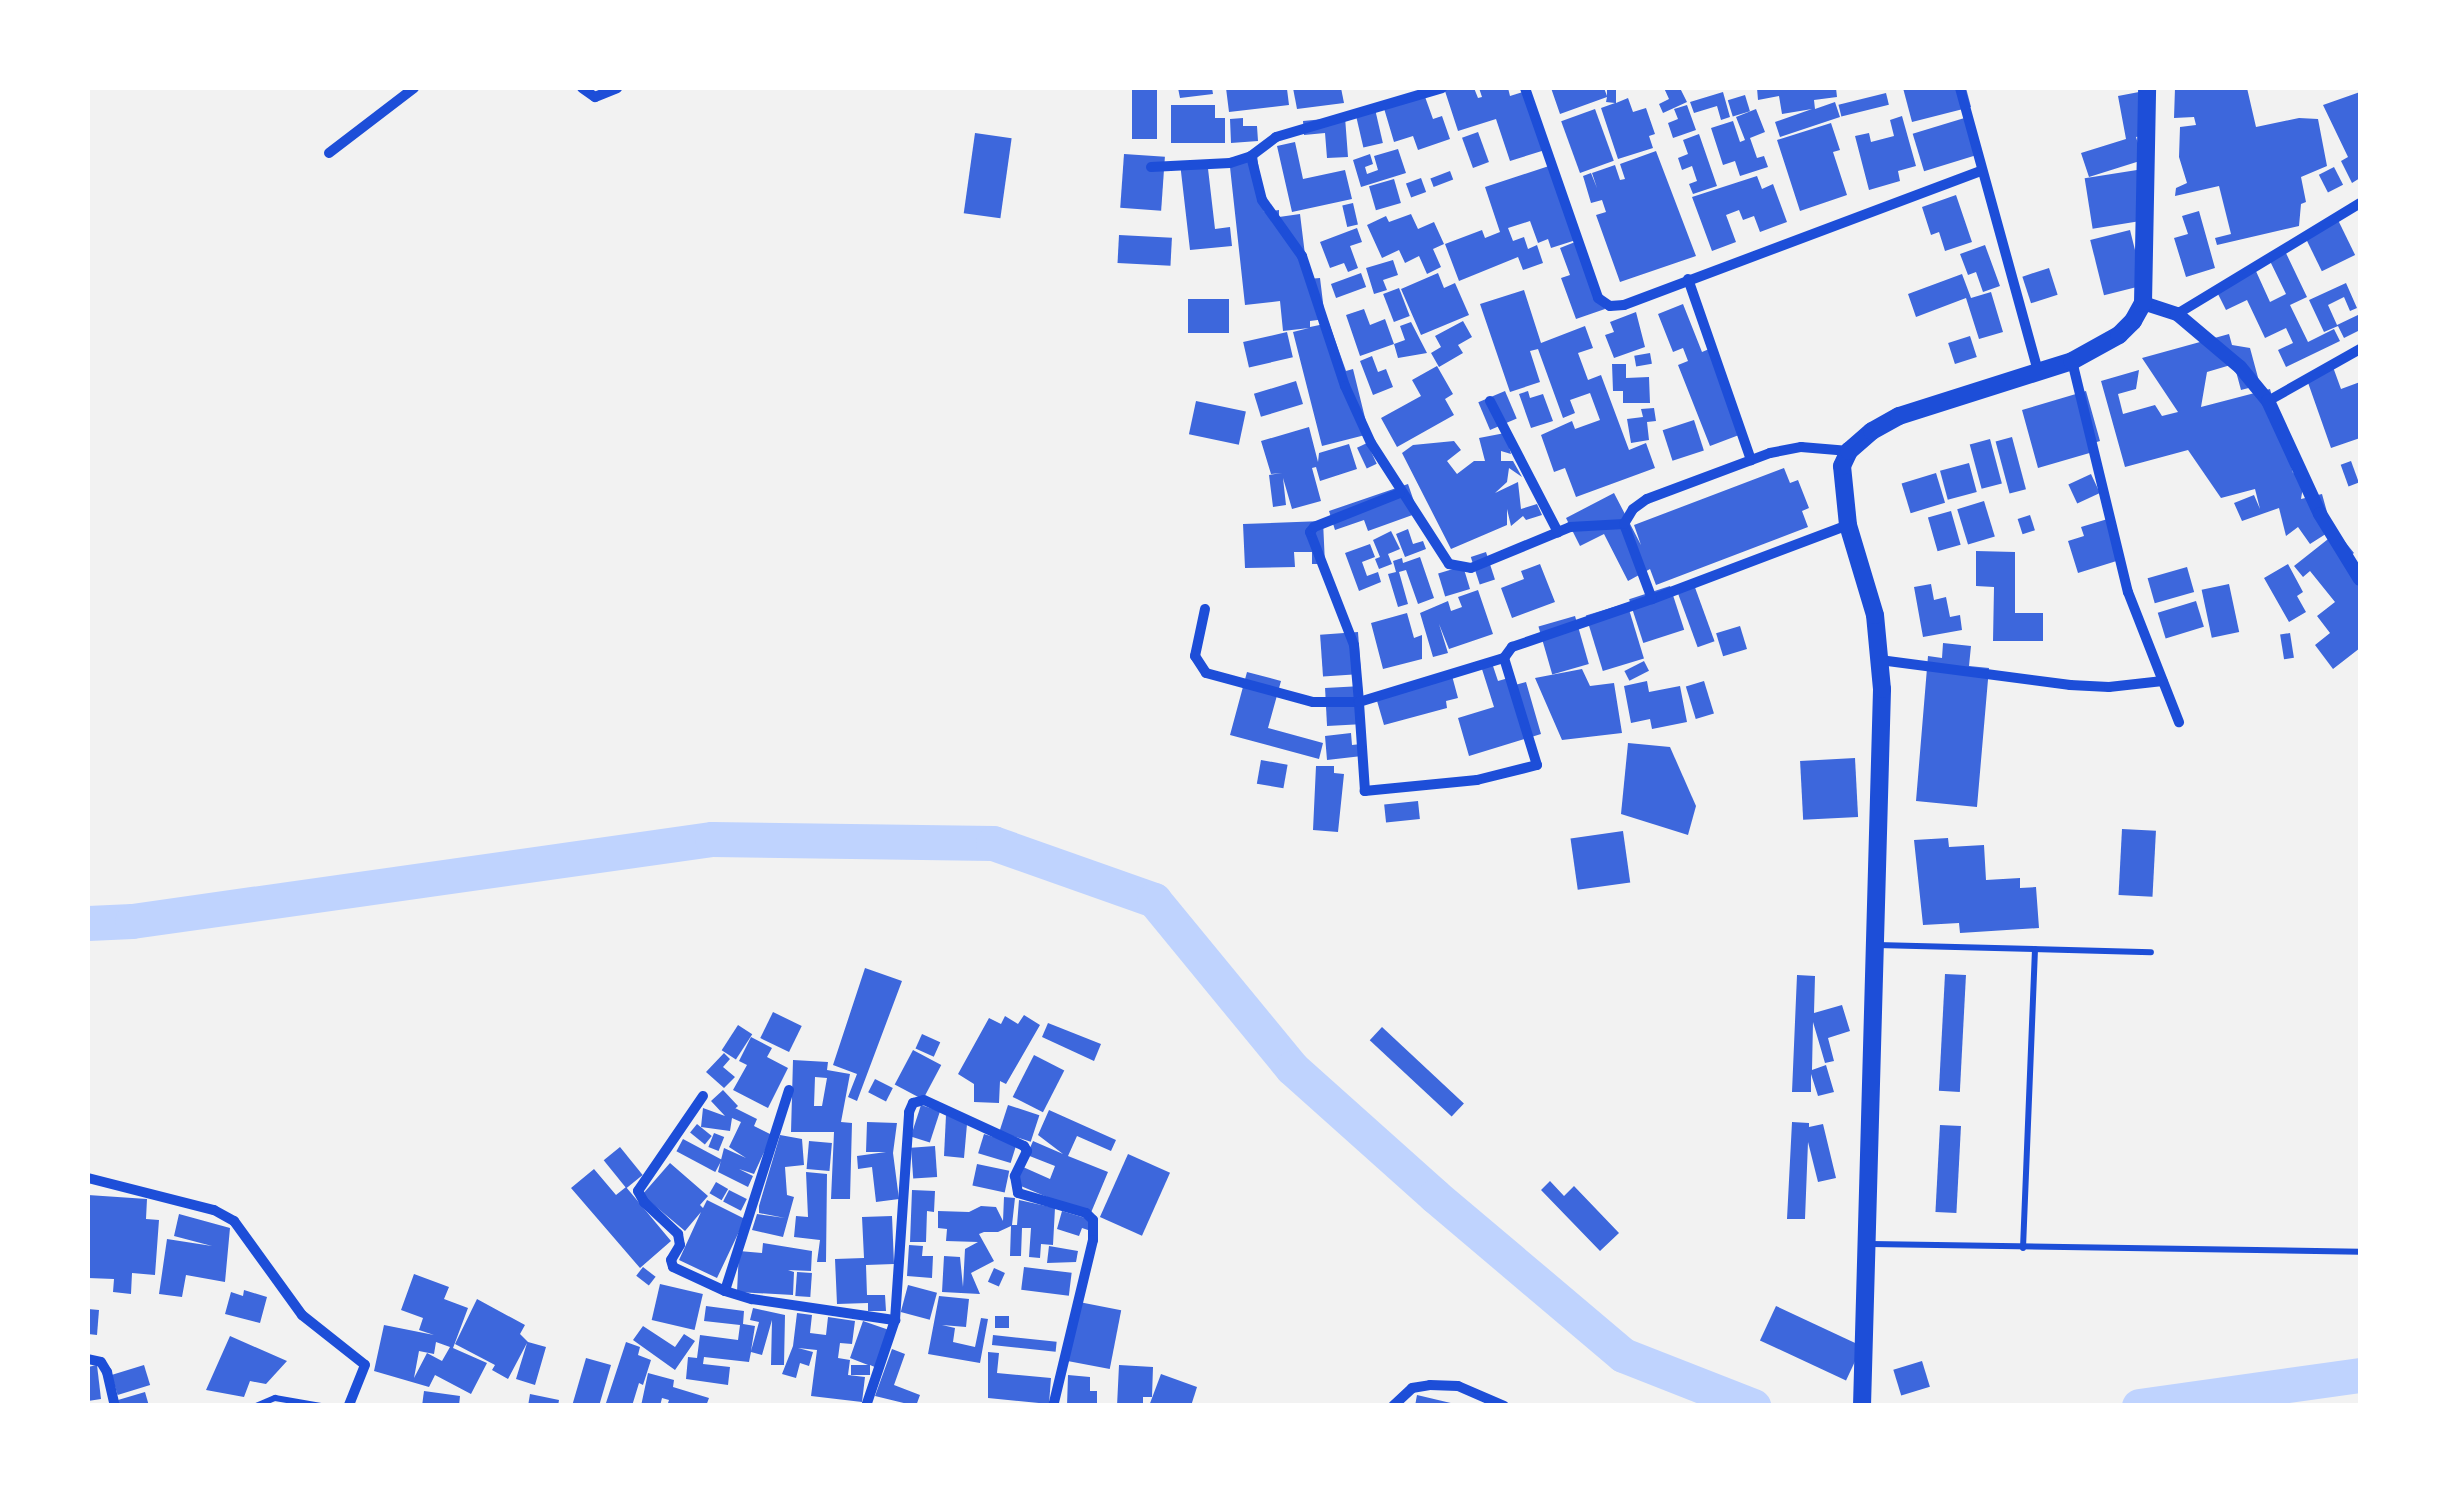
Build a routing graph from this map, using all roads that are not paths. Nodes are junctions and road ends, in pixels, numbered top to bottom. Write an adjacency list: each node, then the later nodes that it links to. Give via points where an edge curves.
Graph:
1 (414, 88): 8 (street)
2 (582, 88): 3 (street, via 594,96)
3 (617, 88)
4 (1442, 88): 9 (street, via 1276,137)
5 (1525, 88): 13 (street, via 1598,298 1616,306)
6 (1960, 88): 11 (street)
7 (2147, 88): 14 (main road)
8 (329, 153)
9 (1251, 156): 10 (street); 23 (street, via 1262,200 1302,256 1345,386)
10 (1150, 167)
11 (1981, 171): 13 (street); 18 (street)
12 (2360, 203): 15 (street)
13 (1688, 279): 22 (street)
14 (2143, 303): 15 (street); 17 (main road, via 2119,335)
15 (2177, 314): 20 (street, via 2240,367)
16 (2360, 349): 20 (street)
17 (2072, 361): 18 (main road); 32 (street, via 2128,592)
18 (2038, 372): 21 (main road, via 1900,416)
19 (1490, 401): 26 (street)
20 (2268, 401): 27 (street, via 2320,514)
21 (1849, 451): 22 (street, via 1802,447); 25 (main road, via 1841,490)
22 (1751, 460): 24 (street, via 1647,499)
23 (1400, 493): 26 (street, via 1441,556 1464,570); 33 (street, via 1310,532 1354,645)
24 (1624, 524): 26 (street); 28 (street)
25 (1848, 525): 28 (street); 31 (main road, via 1876,615)
26 (1558, 532)
27 (2360, 579)
28 (1652, 599): 30 (street, via 1512,647)
29 (1204, 609): 33 (street, via 1195,656 1206,673 1313,702)
30 (1504, 658): 33 (street); 33 (street, via 1539,760 1530,769 1368,792)
31 (1880, 660): 32 (street, via 2070,685); 35 (main road)
32 (2163, 681): 34 (street)
33 (1359, 702)
34 (2179, 722)
35 (1876, 945): 36 (lane); 41 (main road)
36 (2035, 948): 37 (lane); 42 (lane)
37 (2152, 952)
38 (789, 1090): 44 (street)
39 (703, 1096): 44 (street, via 638,1191 678,1234 671,1264)
40 (88, 1178): 47 (street, via 214,1210 234,1222 302,1315 365,1365)
41 (1865, 1244): 42 (lane); 55 (main road)
42 (2024, 1248): 43 (lane)
43 (2360, 1252)
44 (724, 1291): 45 (street)
45 (895, 1320): 51 (street); 52 (street, via 909,1112 924,1100 1024,1146 1014,1176 1018,1192 1093,1220)
46 (88, 1359): 48 (street, via 107,1372)
47 (348, 1405)
48 (114, 1406)
49 (256, 1406): 50 (lane, via 275,1398)
50 (322, 1406)
51 (866, 1406)
52 (1054, 1406)
53 (1392, 1406): 54 (street, via 1412,1388 1430,1386 1458,1386)
54 (1504, 1406)
55 (1862, 1406)

